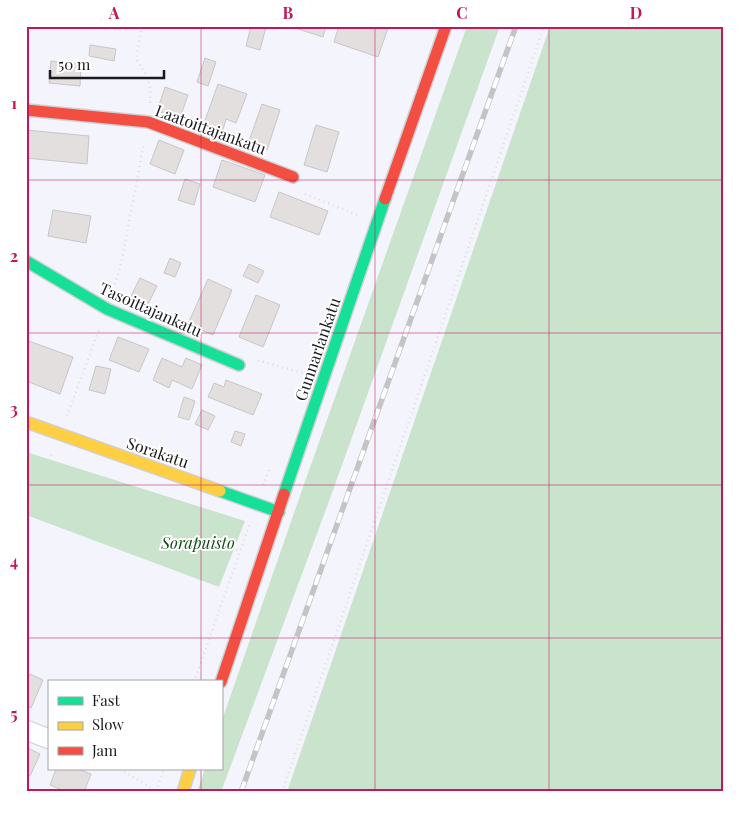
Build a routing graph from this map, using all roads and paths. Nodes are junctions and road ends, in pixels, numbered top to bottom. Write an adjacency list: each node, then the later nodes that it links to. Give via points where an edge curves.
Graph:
1 (142, 26): 5 (path, via 136,59 146,73 151,93)
2 (446, 26): 17 (street, Gunnarlankatu)
3 (544, 26): 27 (path)
4 (26, 110): 5 (street, Laatoittajankatu)
5 (148, 122): 6 (street, Laatoittajankatu); 9 (path, via 120,269)
6 (292, 177): 7 (path, via 305,194)
7 (362, 216)
8 (26, 261): 9 (street, Tasoittajankatu)
9 (107, 309): 10 (street, Tasoittajankatu); 13 (path)
10 (239, 365): 11 (path, via 260,361)
11 (305, 374)
12 (26, 422): 13 (street, Sorakatu)
13 (60, 434): 15 (path); 17 (street, Sorakatu)
14 (26, 486): 15 (path)
15 (36, 489): 16 (path); 18 (path, via 91,509)
16 (26, 510)
17 (279, 512): 19 (street, Gunnarlankatu)
18 (240, 551)
19 (221, 680)
20 (26, 730): 21 (street)
21 (48, 739)
22 (122, 770): 25 (path)
23 (164, 770): 25 (path)
24 (190, 770): 26 (street)
25 (156, 791)
26 (182, 792)
27 (282, 792)

